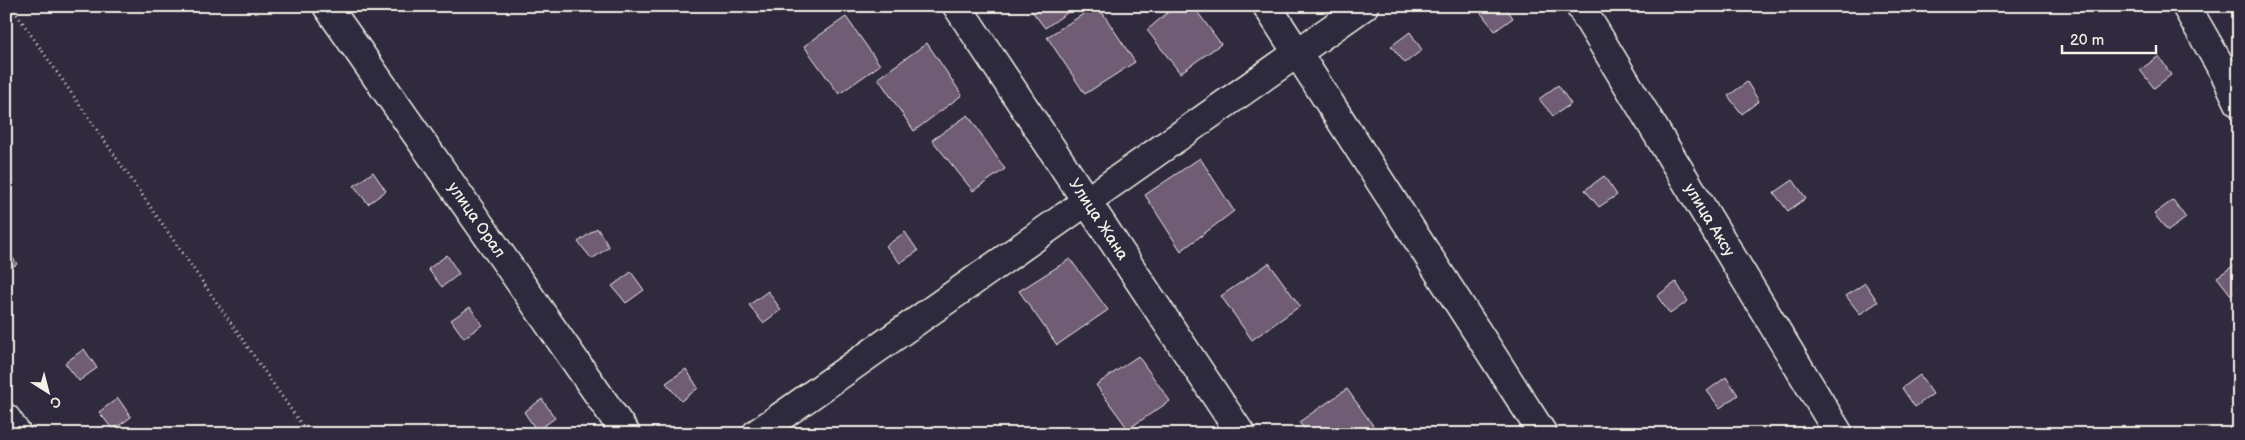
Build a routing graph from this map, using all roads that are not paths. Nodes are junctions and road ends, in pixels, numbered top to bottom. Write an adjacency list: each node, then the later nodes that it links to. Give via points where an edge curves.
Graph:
1 (327, 6): 12 (street, улица Орал)
2 (957, 6): 9 (street, Улица Жана)
3 (1267, 6): 7 (street)
4 (1364, 6): 7 (street)
5 (1580, 6): 16 (street, улица Аксу)
6 (2186, 6): 8 (street)
7 (1297, 54): 9 (street); 15 (street)
8 (2239, 103)
9 (1085, 201): 13 (street); 14 (street, Улица Жана)
10 (6, 418): 11 (street)
11 (17, 434)
12 (626, 434)
13 (756, 434)
14 (1241, 434)
15 (1543, 434)
16 (1838, 434)

